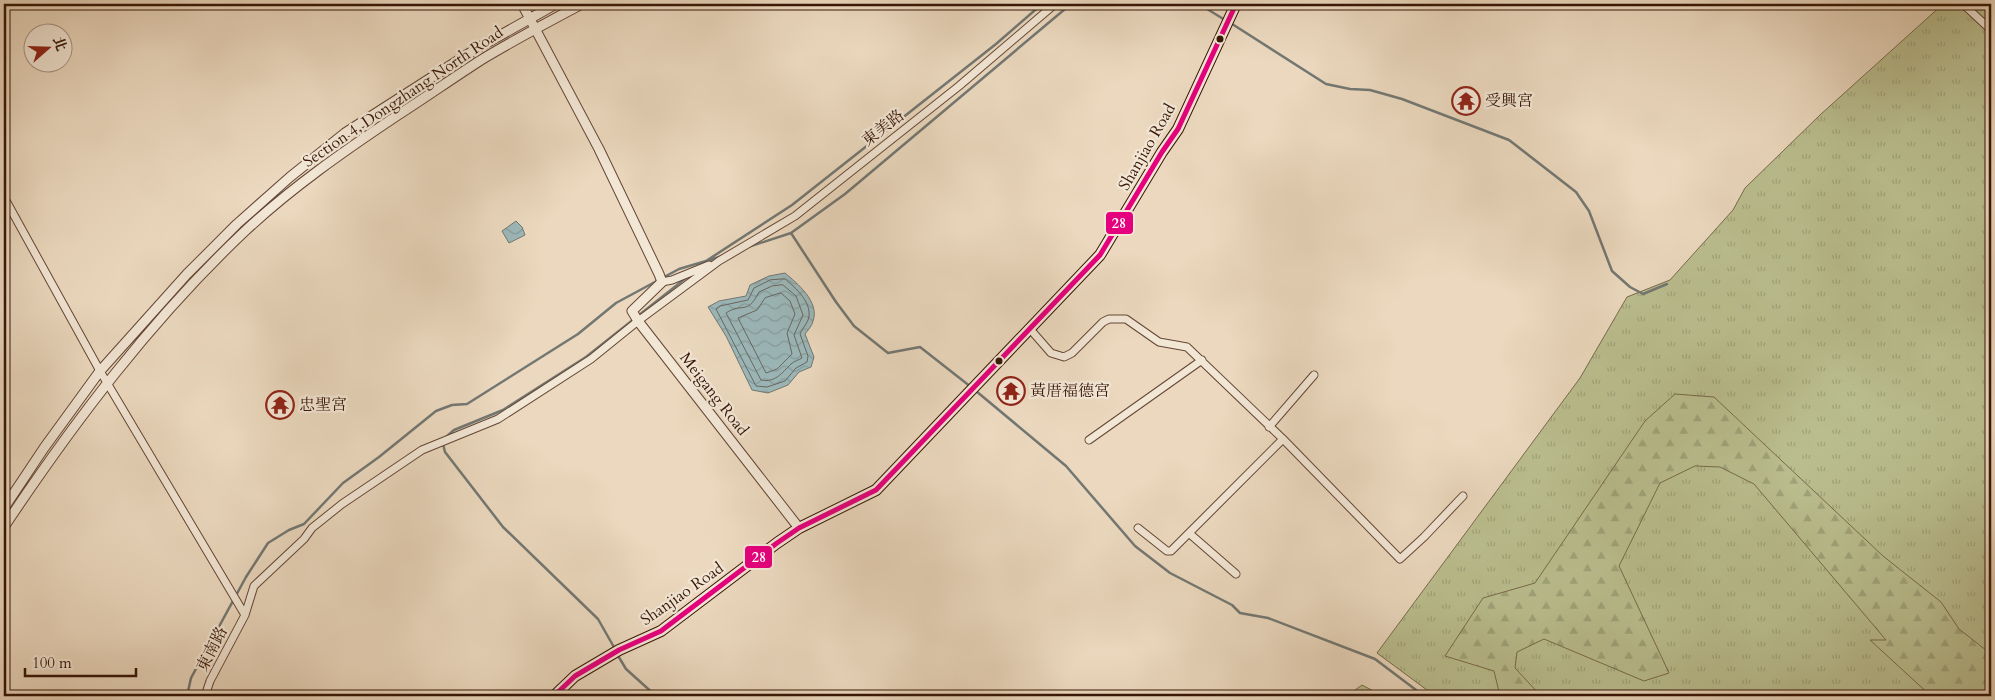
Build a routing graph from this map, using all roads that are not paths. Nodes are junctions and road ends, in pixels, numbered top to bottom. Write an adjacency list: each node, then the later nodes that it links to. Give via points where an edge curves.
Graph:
1 (522, 4): 9 (street)
2 (556, 4): 9 (street, Section 4, Dongzhang North Road)
3 (582, 4): 10 (street, Section 4, Dongzhang North Road)
4 (1055, 4): 13 (street, 東美路, via 959,86 795,216)
5 (1236, 4): 16 (main road, Shanjiao Road, via 1178,129 1100,255)
6 (1695, 4): 7 (street)
7 (1699, 4)
8 (1964, 4): 11 (street)
9 (529, 18): 10 (street); 18 (street, Section 4, Dongzhang North Road, via 345,133 297,171 194,267)
10 (535, 29): 14 (street, via 599,149); 20 (street, Section 4, Dongzhang North Road, via 482,59 306,180 244,232 194,283)
11 (1991, 30)
12 (4, 199): 18 (street)
13 (719, 260): 14 (street, via 672,280); 15 (street, 東南路)
14 (660, 278): 15 (street, via 632,311)
15 (638, 320): 27 (street, Meigang Road); 31 (street, 東南路, via 591,360 521,406 498,420 422,450 342,504 312,528 254,586)
16 (1030, 329): 17 (street, via 1051,353 1064,357 1103,322 1126,319 1159,342 1186,347); 27 (main road, Shanjiao Road, via 876,490)
17 (1202, 360): 21 (street); 23 (street)
18 (100, 371): 20 (street); 25 (street, Section 4, Dongzhang North Road)
19 (1314, 375): 21 (street)
20 (107, 382): 26 (street, Section 4, Dongzhang North Road, via 51,457); 31 (street)
21 (1269, 427): 22 (street)
22 (1283, 439): 24 (street, via 1400,559); 29 (street)
23 (1089, 440)
24 (1463, 496)
25 (4, 508)
26 (4, 528)
27 (799, 528): 33 (main road, Shanjiao Road, via 661,631 615,652 575,676)
28 (1138, 528): 29 (street, via 1167,551)
29 (1190, 534): 30 (street)
30 (1236, 574)
31 (245, 615): 32 (street, 東南路)
32 (205, 696)
33 (554, 696)

